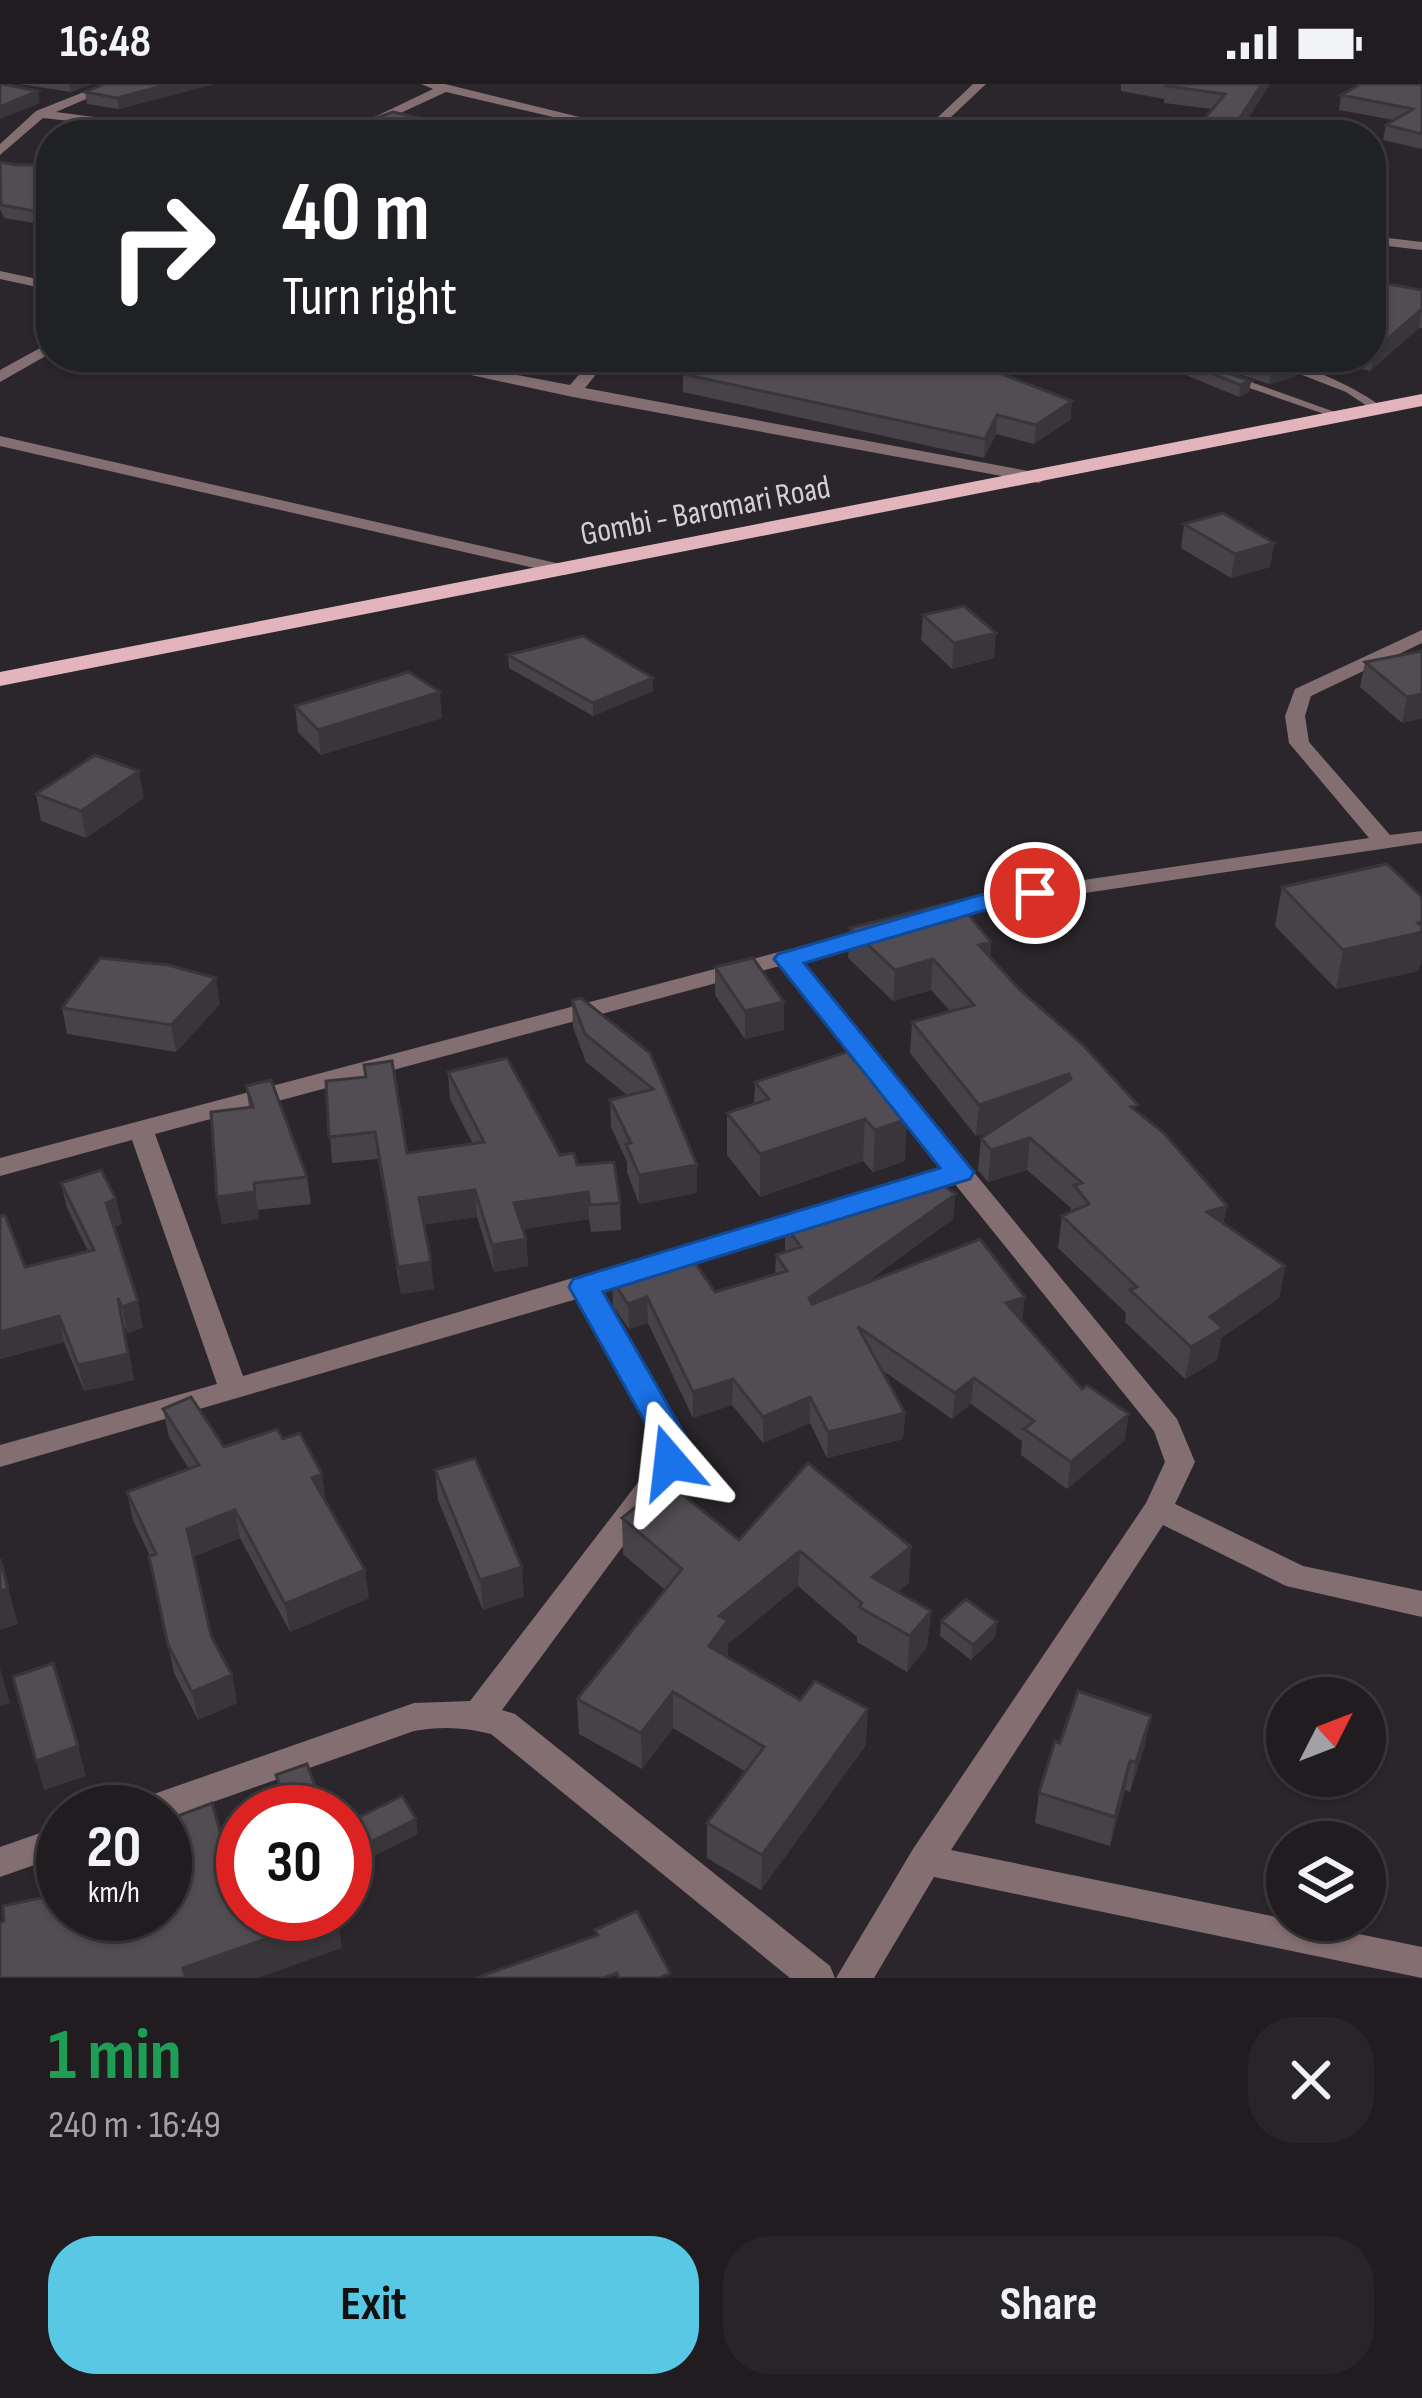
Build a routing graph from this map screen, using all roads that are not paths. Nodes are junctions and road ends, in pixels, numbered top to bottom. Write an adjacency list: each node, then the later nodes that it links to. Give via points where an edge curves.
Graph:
1 (115, 84): 6 (street)
2 (428, 84): 4 (street)
3 (980, 84): 11 (street)
4 (445, 88): 9 (street); 10 (street)
5 (46, 95): 6 (street)
6 (68, 100): 7 (street)
7 (40, 114): 8 (street); 12 (street)
8 (93, 120)
9 (376, 120)
10 (583, 120)
11 (942, 120)
12 (0, 151)
13 (0, 163): 14 (street)
14 (17, 165)
15 (1386, 242): 16 (street)
16 (1422, 246)
17 (0, 275): 18 (street)
18 (36, 283)
19 (36, 356): 24 (street)
20 (472, 372): 25 (street)
21 (590, 372): 25 (street)
22 (1212, 372): 28 (lane)
23 (1301, 372): 27 (lane)
24 (0, 377)
25 (573, 392): 31 (street)
26 (1422, 400): 27 (main road, Gombi - Baromari Road)
27 (1377, 408): 28 (main road, Gombi - Baromari Road)
28 (1340, 416): 31 (main road, Gombi - Baromari Road)
29 (1422, 420): 32 (main road, Gombi - Baromari Road)
30 (0, 441): 33 (street)
31 (1039, 478): 32 (main road, Gombi - Baromari Road)
32 (679, 555): 33 (main road, Gombi - Baromari Road); 36 (main road, Gombi - Baromari Road)
33 (565, 569): 35 (main road, Gombi - Baromari Road)
34 (1422, 636): 38 (street, via 1302,693 1294,716 1299,743)
35 (0, 679)
36 (0, 699)
37 (1422, 837): 38 (street)
38 (1384, 842): 39 (street, via 989,901)
39 (787, 959): 40 (street); 42 (street)
40 (142, 1133): 41 (street); 44 (street)
41 (0, 1167)
42 (960, 1172): 43 (street); 46 (street, via 1167,1427 1180,1462)
43 (584, 1287): 44 (street); 48 (street, via 672,1442 670,1462)
44 (234, 1390): 45 (street)
45 (0, 1456)
46 (1158, 1509): 47 (street, via 1298,1577); 51 (street)
47 (1422, 1604)
48 (479, 1715): 49 (street, via 414,1717); 54 (street, via 503,1724)
49 (192, 1795)
50 (36, 1849): 52 (street)
51 (925, 1860): 53 (street); 55 (street)
52 (0, 1862)
53 (1422, 1964)
54 (817, 1978)
55 (854, 1978)

